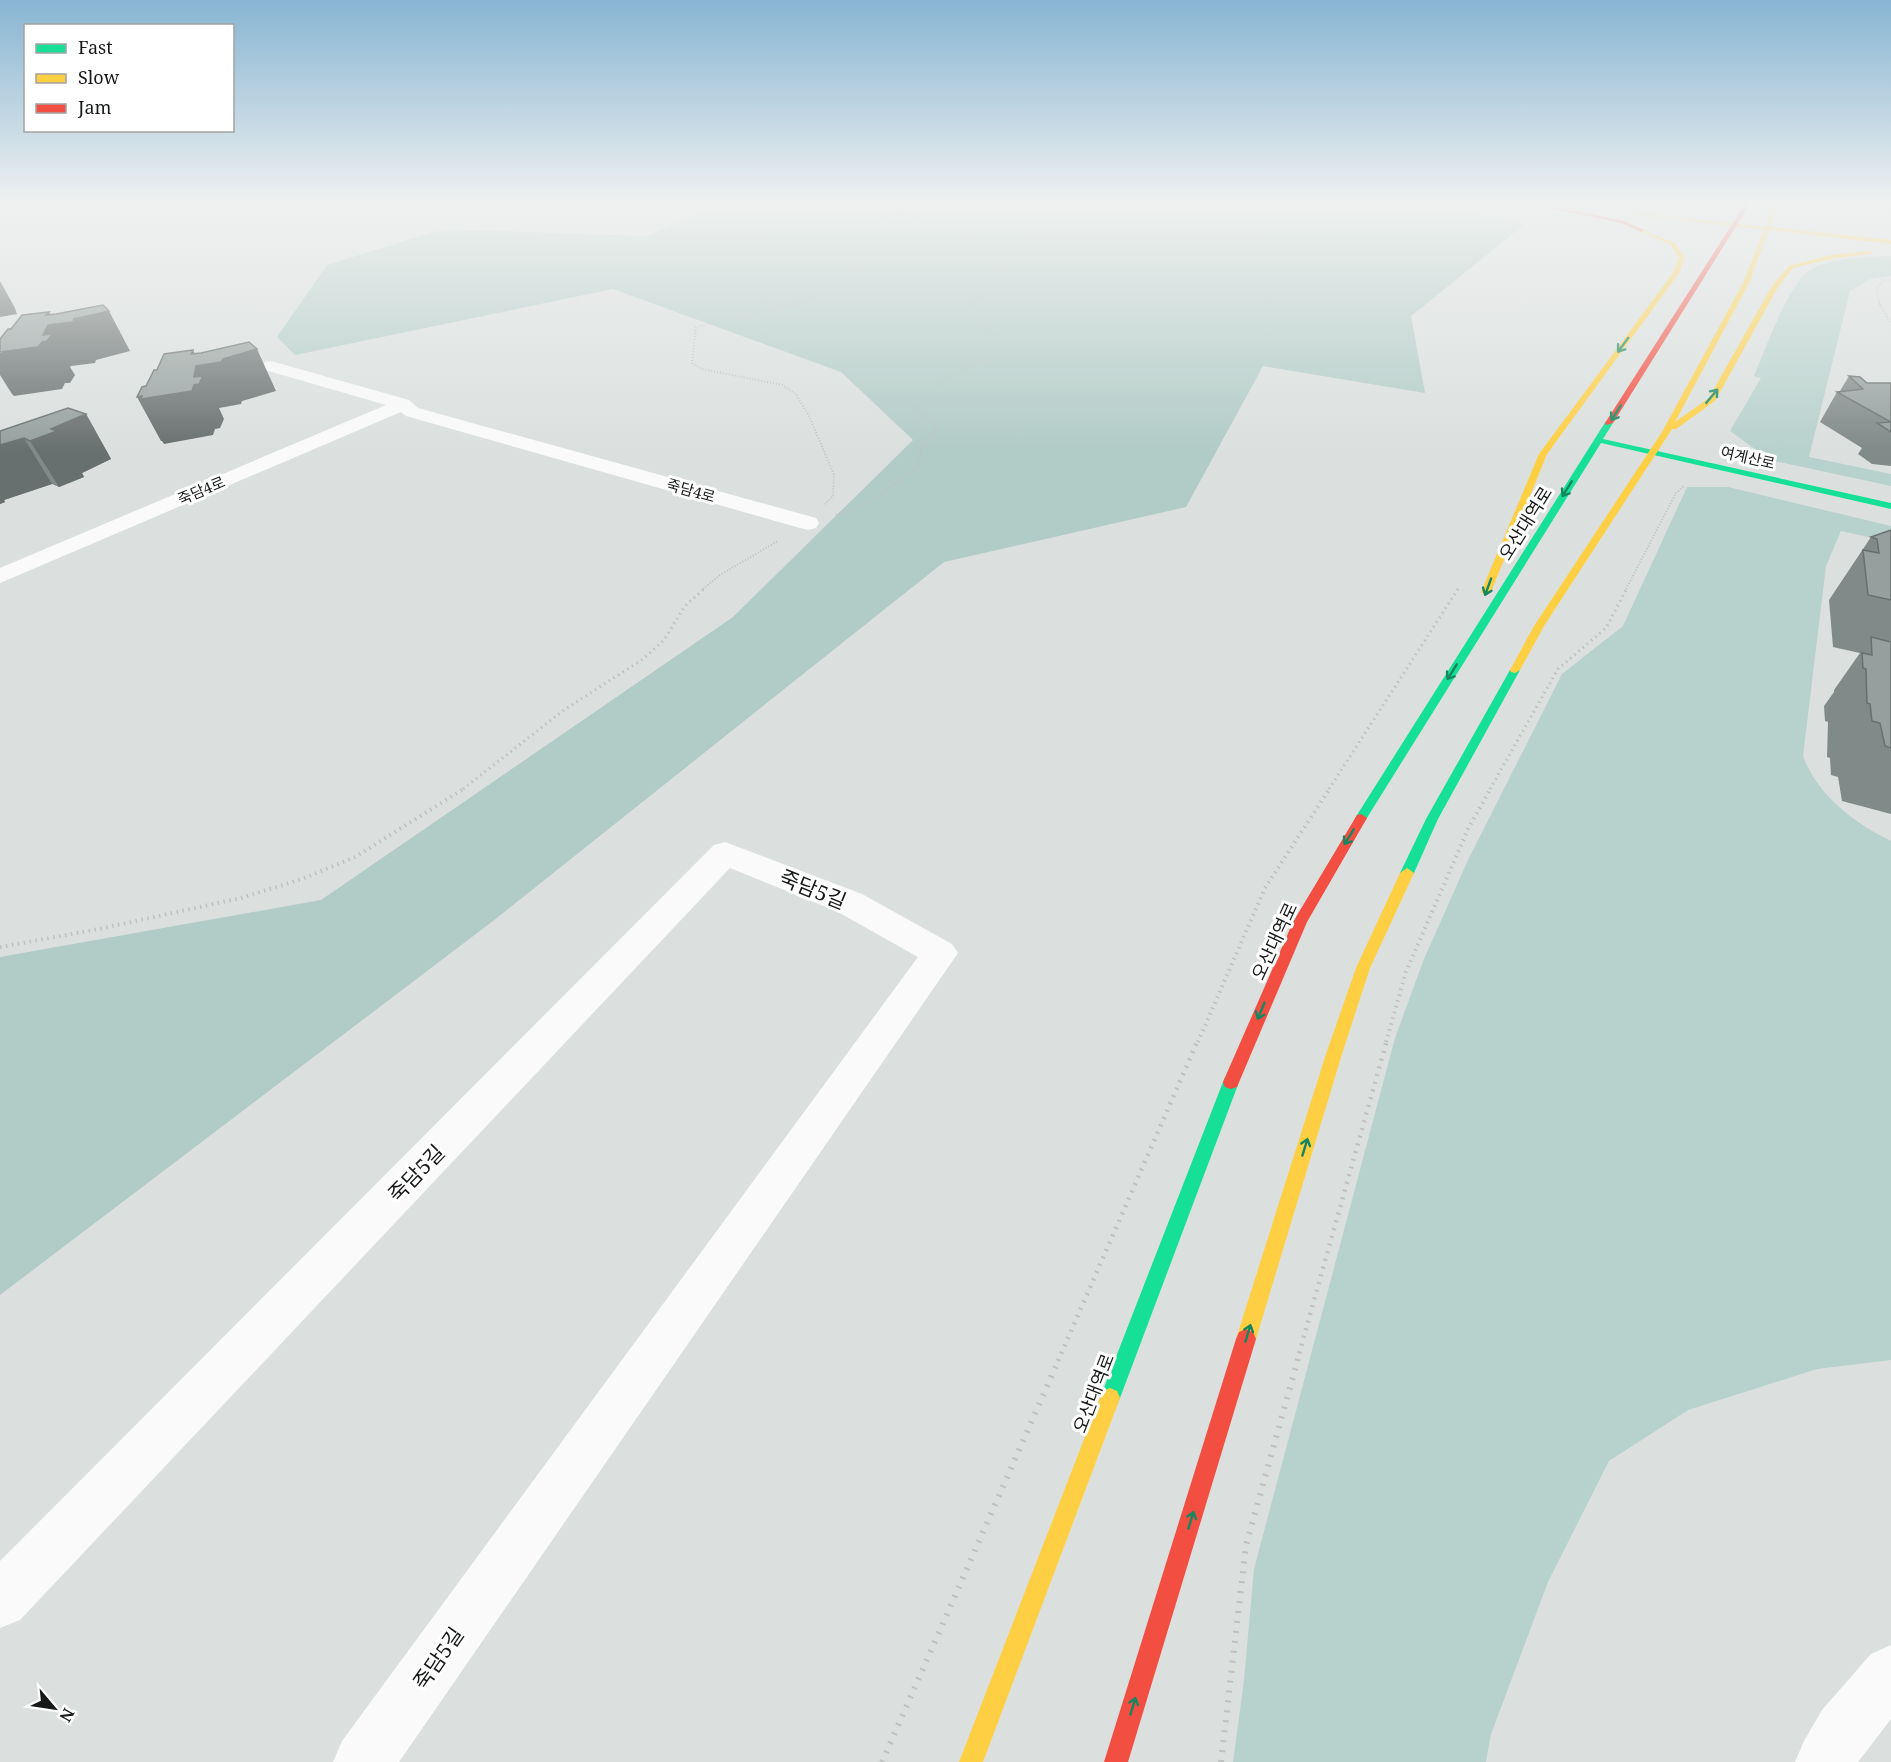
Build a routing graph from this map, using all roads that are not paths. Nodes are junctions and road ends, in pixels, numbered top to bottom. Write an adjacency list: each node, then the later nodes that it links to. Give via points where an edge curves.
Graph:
1 (1666, 286): 13 (main road, one-way to 13, via 1543,454)
2 (1696, 286): 8 (main road, 오산대역로, one-way to 8)
3 (1744, 286): 7 (main road)
4 (1775, 286): 7 (main road, one-way to 4, via 1712,399)
5 (272, 366): 6 (street, 죽담4로)
6 (403, 404): 11 (street, 죽담4로, via 412,412); 12 (street, 죽담4로)
7 (1666, 432): 9 (main road)
8 (1599, 440): 9 (main road, 여계산로); 13 (main road, 오산대역로, one-way to 13)
9 (1654, 453): 10 (main road, 여계산로); 18 (main road, one-way to 9, via 1363,968 1432,819 1500,694 1539,626)
10 (1891, 506)
11 (808, 523)
12 (0, 576)
13 (1464, 653): 17 (main road, 오산대역로, one-way to 17, via 1300,922 1233,1078)
14 (0, 1600): 16 (street, 죽담5길, via 725,853 850,903 940,953)
15 (1891, 1674): 19 (street, via 1843,1731)
16 (363, 1762)
17 (970, 1762)
18 (1116, 1762)
19 (1826, 1762)

